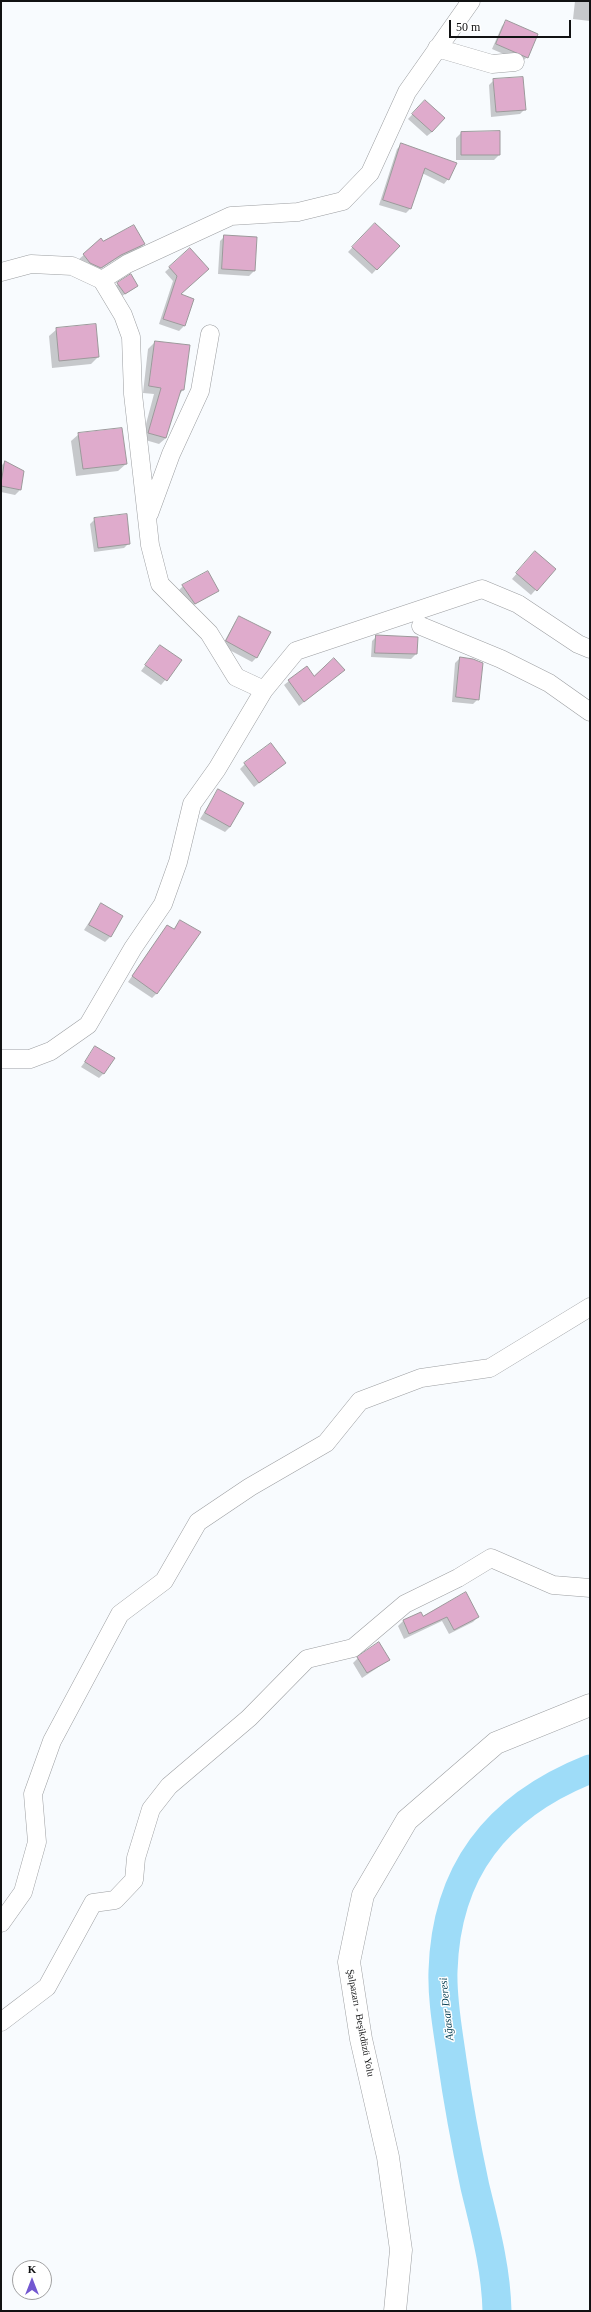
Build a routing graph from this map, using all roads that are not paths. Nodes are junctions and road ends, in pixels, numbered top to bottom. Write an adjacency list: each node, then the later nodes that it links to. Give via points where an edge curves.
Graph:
1 (471, 1): 2 (street)
2 (437, 48): 3 (street, via 492,64); 5 (street, via 408,92 370,173 343,201 298,212 231,216 127,264)
3 (515, 62)
4 (1, 272): 5 (street, via 31,264 72,266)
5 (102, 280): 7 (street, via 123,315 131,337 133,394)
6 (210, 334): 7 (street, via 200,391 171,454)
7 (147, 518): 10 (street, via 150,545 160,584 209,633 236,677)
8 (421, 626): 11 (street, via 501,659 549,683)
9 (590, 649): 10 (street, via 578,644 518,604 482,589 296,651)
10 (264, 690): 12 (street, via 217,769 192,804 178,862 163,904 133,948 88,1025 51,1051 30,1059)
11 (590, 712)
12 (1, 1059)
13 (590, 1308): 16 (street, via 490,1368 421,1378 360,1401 326,1444 250,1487 198,1522 164,1581 120,1614 52,1741 33,1794 37,1842 23,1892)
14 (590, 1588): 17 (street, via 553,1586 491,1558 458,1578 405,1604 353,1648 307,1659 249,1718 169,1786 151,1809 136,1858 134,1880 115,1900 93,1903 47,1987)
15 (590, 1705): 18 (main road, Şalpazarı - Beşikdüzü Yolu, via 496,1743 407,1820 363,1895 349,1962 361,2039 388,2157 397,2219 401,2250)
16 (1, 1923)
17 (1, 2022)
18 (395, 2311)

